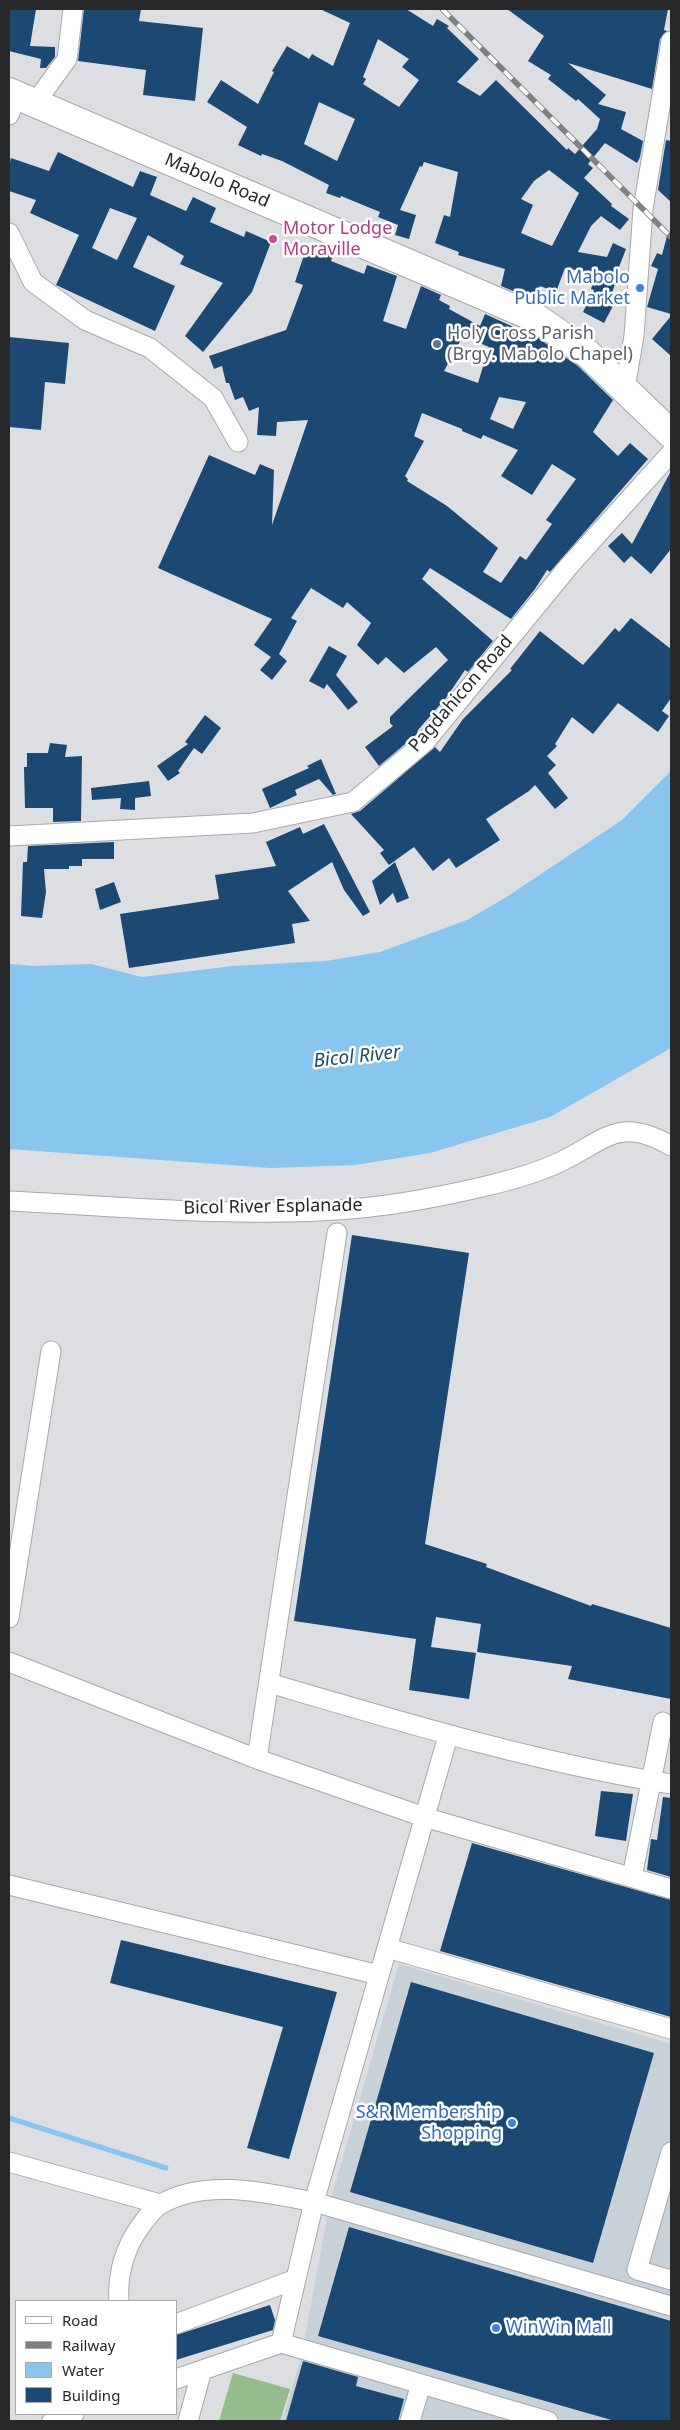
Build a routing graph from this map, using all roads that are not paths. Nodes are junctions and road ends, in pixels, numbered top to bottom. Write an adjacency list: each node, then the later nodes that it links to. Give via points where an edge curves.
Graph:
1 (73, 9): 3 (street, via 67,59)
2 (671, 42): 5 (street, via 643,209 634,336)
3 (17, 101): 5 (highway, Mabolo Road, via 538,319 588,354)
4 (9, 233): 7 (street, via 33,282 85,320 150,348 212,398)
5 (625, 388): 6 (highway, Mabolo Road)
6 (671, 434)
7 (238, 442)
8 (671, 453): 9 (street, Pagdahicon Road, via 569,566 425,742 353,802 253,823)
9 (9, 836)
10 (671, 1146): 11 (street, Bicol River Esplanade, via 652,1135 618,1132 559,1162 510,1181 454,1194 337,1210 214,1210)
11 (9, 1202)
12 (337, 1233): 16 (street)
13 (51, 1351): 14 (street)
14 (9, 1618)
15 (9, 1662): 19 (street)
16 (269, 1683): 18 (street); 19 (street)
17 (663, 1722): 20 (street)
18 (448, 1736): 20 (street, via 567,1765); 22 (street)
19 (257, 1759): 22 (street)
20 (652, 1780): 21 (street); 23 (street)
21 (671, 1784)
22 (424, 1817): 23 (street); 26 (street)
23 (632, 1877): 25 (street)
24 (9, 1885): 27 (street)
25 (671, 1888)
26 (387, 1948): 27 (street); 28 (street)
27 (379, 1975): 31 (street)
28 (671, 2029)
29 (671, 2152): 34 (street, via 637,2270)
30 (9, 2162): 32 (street)
31 (314, 2202): 32 (street, via 278,2195 212,2190); 33 (street); 36 (street)
32 (160, 2204): 35 (street, via 142,2223 128,2246 120,2274)
33 (296, 2279): 37 (street); 38 (street)
34 (671, 2280)
35 (119, 2300)
36 (671, 2306)
37 (178, 2323)
38 (281, 2343): 39 (street); 41 (street)
39 (202, 2370): 40 (street); 44 (street)
40 (178, 2378)
41 (421, 2384): 45 (street); 46 (street)
42 (71, 2415): 43 (street)
43 (52, 2421)
44 (188, 2421)
45 (410, 2421)
46 (548, 2421)

